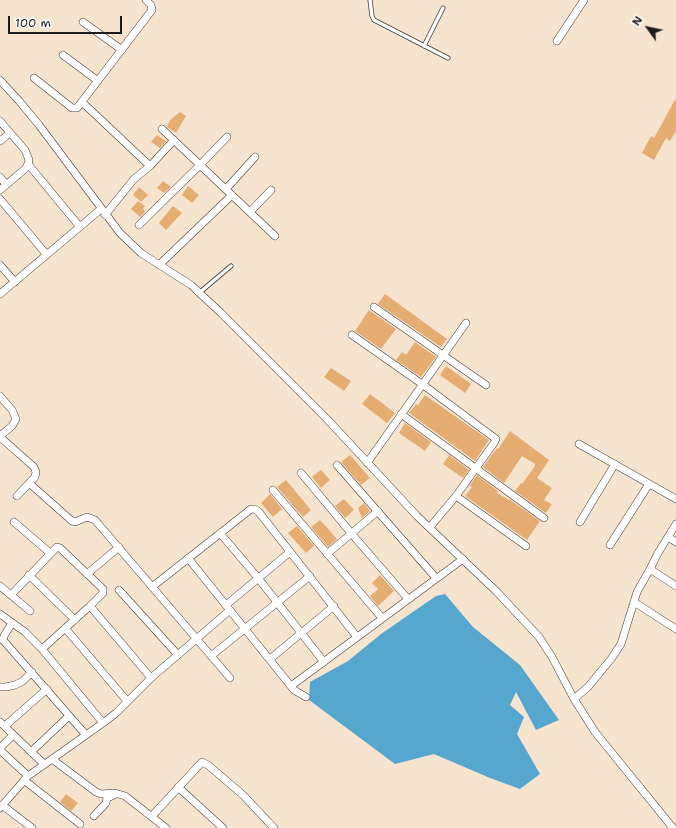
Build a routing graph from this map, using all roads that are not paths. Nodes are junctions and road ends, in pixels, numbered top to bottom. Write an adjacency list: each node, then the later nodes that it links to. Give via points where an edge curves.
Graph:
1 (146, 0): 8 (street, via 152,10)
2 (370, 0): 7 (lane, via 374,20)
3 (584, 0): 6 (street)
4 (443, 8): 7 (lane)
5 (83, 22): 8 (street)
6 (557, 41)
7 (424, 46): 10 (lane)
8 (122, 50): 13 (street)
9 (63, 55): 13 (street)
10 (448, 58)
11 (34, 78): 14 (street, via 72,108 77,108)
12 (0, 80): 32 (street, via 39,125)
13 (98, 81): 14 (street)
14 (82, 102): 24 (street)
15 (0, 121): 17 (street)
16 (162, 129): 19 (street)
17 (10, 133): 20 (street); 22 (street, via 25,150)
18 (227, 137): 23 (street)
19 (174, 140): 23 (street); 24 (street)
20 (0, 141)
21 (255, 157): 27 (street)
22 (28, 164): 26 (street); 35 (street)
23 (200, 165): 27 (street); 34 (street)
24 (150, 166): 32 (street)
25 (0, 177): 26 (street)
26 (6, 184): 28 (street)
27 (226, 189): 30 (street)
28 (0, 190)
29 (271, 190): 33 (street)
30 (232, 195): 33 (street); 39 (street)
31 (0, 199): 37 (street)
32 (103, 212): 35 (street); 39 (street, via 135,248)
33 (250, 212): 36 (street)
34 (140, 225)
35 (80, 227): 37 (street)
36 (275, 236)
37 (47, 254): 41 (street)
38 (0, 265): 41 (street)
39 (159, 265): 42 (street)
40 (231, 266): 42 (lane)
41 (15, 282): 43 (street)
42 (199, 293): 54 (street, via 322,413)
43 (0, 294)
44 (374, 307): 47 (street)
45 (466, 323): 47 (street)
46 (352, 335): 48 (street)
47 (444, 355): 48 (street); 49 (street)
48 (422, 384): 51 (street); 57 (street, via 496,439)
49 (486, 385)
50 (0, 396): 52 (street, via 16,419)
51 (401, 414): 54 (street); 57 (street)
52 (0, 437): 59 (street, via 34,467 35,477)
53 (579, 444): 55 (street)
54 (367, 463): 70 (street)
55 (615, 464): 60 (street); 68 (street)
56 (337, 465): 65 (street)
57 (476, 468): 63 (street); 66 (street)
58 (301, 473): 72 (street)
59 (29, 483): 62 (street); 77 (street, via 72,521 92,517)
60 (649, 484): 64 (street); 75 (street)
61 (272, 490): 80 (street)
62 (17, 496)
63 (456, 496): 70 (street); 76 (street)
64 (676, 499)
65 (378, 511): 72 (street); 88 (street)
66 (544, 518)
67 (14, 522): 79 (street)
68 (580, 522)
69 (676, 524): 73 (street)
70 (430, 527): 82 (street)
71 (220, 533): 78 (street, via 254,509); 81 (street); 87 (street)
72 (351, 533): 80 (street); 94 (street)
73 (668, 537): 74 (street); 83 (street)
74 (676, 542)
75 (610, 545)
76 (526, 546)
77 (119, 547): 84 (street); 91 (street)
78 (290, 552): 86 (street); 87 (street)
79 (50, 553): 84 (street, via 58,547); 85 (street)
80 (327, 554): 102 (street)
81 (188, 558): 91 (street); 99 (street)
82 (463, 559): 88 (street); 124 (street, via 539,637)
83 (650, 569): 90 (street); 96 (street)
84 (87, 574): 97 (street, via 104,591)
85 (29, 575): 93 (street); 103 (street)
86 (310, 576): 95 (street); 98 (street)
87 (258, 578): 95 (street); 99 (street)
88 (436, 578): 94 (street)
89 (0, 586): 93 (street)
90 (676, 586)
91 (152, 587): 110 (street)
92 (119, 590): 112 (street)
93 (11, 595): 100 (street)
94 (408, 599): 102 (street)
95 (277, 602): 106 (street); 108 (street)
96 (634, 602): 107 (street); 124 (street, via 621,644 593,682)
97 (90, 606): 103 (street); 117 (street)
98 (334, 606): 108 (street); 109 (street)
99 (228, 608): 106 (street); 110 (street)
100 (30, 611)
101 (0, 614): 104 (street)
102 (382, 618): 109 (street)
103 (75, 620): 105 (street)
104 (12, 623): 111 (street); 116 (street, via 3,640)
105 (65, 628): 111 (street); 125 (street)
106 (245, 628): 113 (street); 114 (street)
107 (676, 630)
108 (302, 634): 114 (street); 115 (street)
109 (357, 637): 115 (street)
110 (196, 639): 112 (street); 113 (street)
111 (42, 649): 127 (street)
112 (178, 655): 117 (street)
113 (211, 656): 118 (street)
114 (270, 660): 120 (street)
115 (324, 662): 120 (street)
116 (32, 672): 121 (street, via 23,681); 122 (street)
117 (151, 678): 125 (street)
118 (230, 678)
119 (0, 682): 121 (street)
120 (291, 686): 123 (street)
121 (3, 687)
122 (47, 689): 126 (street); 128 (street)
123 (306, 697)
124 (574, 699): 147 (street, via 602,742)
125 (127, 701): 127 (street)
126 (69, 716): 130 (street); 132 (street)
127 (104, 723): 130 (street)
128 (2, 724): 129 (street)
129 (13, 735): 131 (street); 132 (street)
130 (86, 735): 133 (street)
131 (0, 749): 135 (street)
132 (31, 752): 134 (street)
133 (52, 759): 134 (street); 137 (street, via 96,792)
134 (44, 764): 135 (street)
135 (26, 778): 139 (street); 142 (street)
136 (178, 787): 141 (street); 145 (street); 146 (street, via 200,763 205,763 243,795)
137 (120, 793): 140 (street, via 107,798 106,803); 141 (street)
138 (0, 795): 139 (street)
139 (3, 805): 143 (street)
140 (94, 816)
141 (152, 816): 144 (street)
142 (80, 824)
143 (32, 828)
144 (166, 828)
145 (223, 828)
146 (274, 828)
147 (673, 828)

